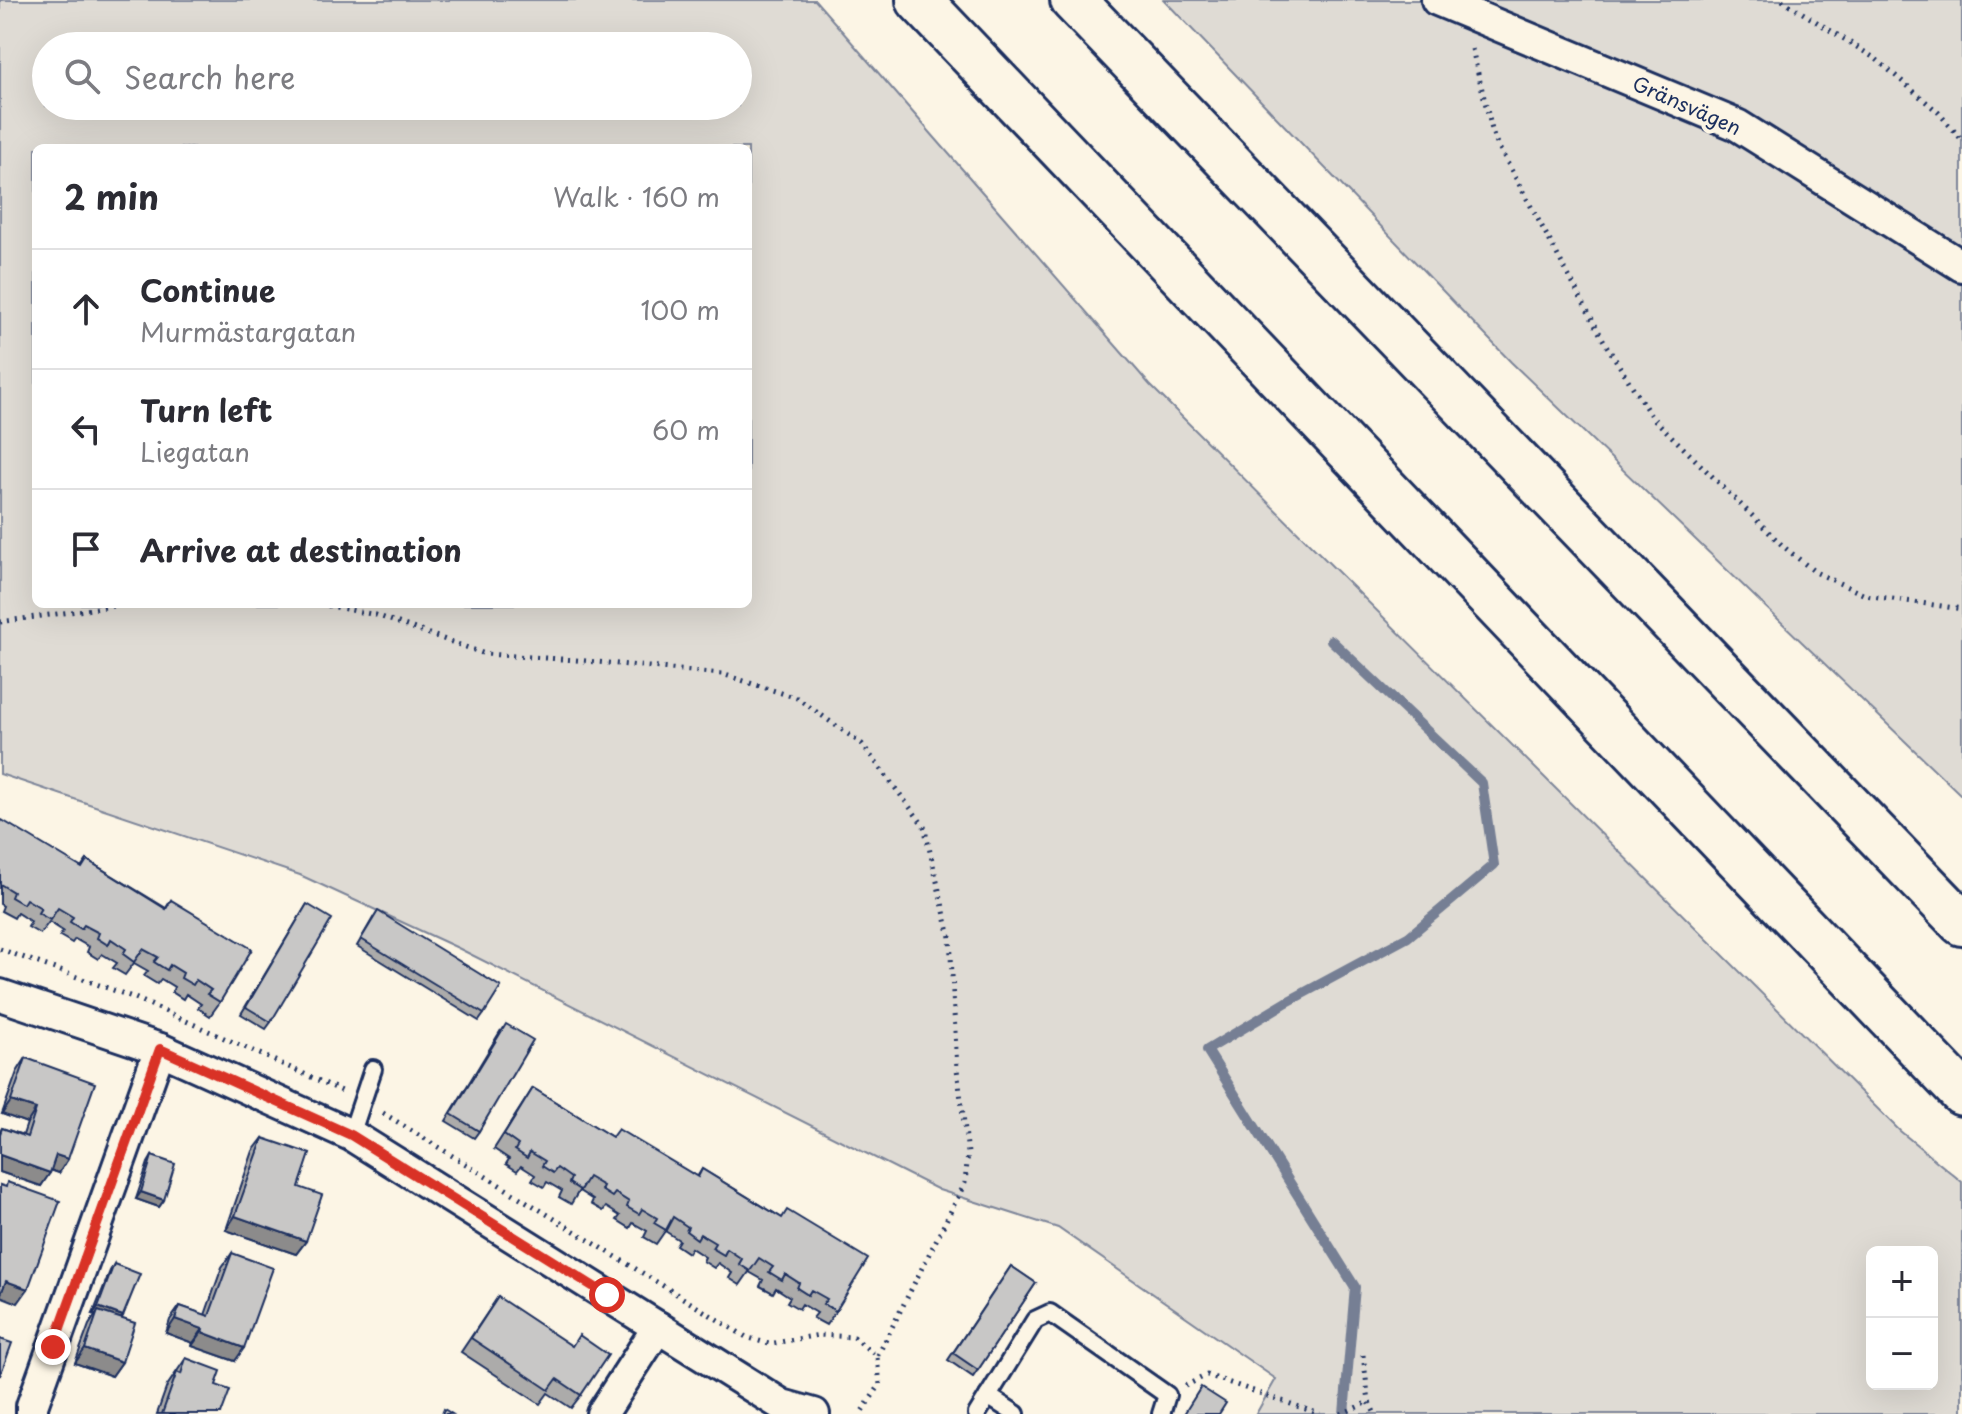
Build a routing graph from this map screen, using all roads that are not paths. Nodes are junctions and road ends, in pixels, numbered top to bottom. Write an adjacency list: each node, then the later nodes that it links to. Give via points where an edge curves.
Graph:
1 (919, 0): 9 (highway)
2 (1073, 0): 5 (highway)
3 (1437, 0): 4 (street, Gränsvägen, via 1737,125)
4 (1962, 266)
5 (1962, 923)
6 (0, 995): 7 (street)
7 (160, 1049): 10 (street); 13 (street)
8 (373, 1069): 10 (lane)
9 (1962, 1093)
10 (351, 1135): 11 (street)
11 (658, 1327): 14 (street); 15 (street, via 782,1405)
12 (988, 1396): 16 (lane); 17 (lane); 18 (lane, via 1035,1320 1050,1313 1167,1395)
13 (32, 1414)
14 (602, 1414)
15 (814, 1414)
16 (977, 1414)
17 (1016, 1414)
18 (1161, 1414)

